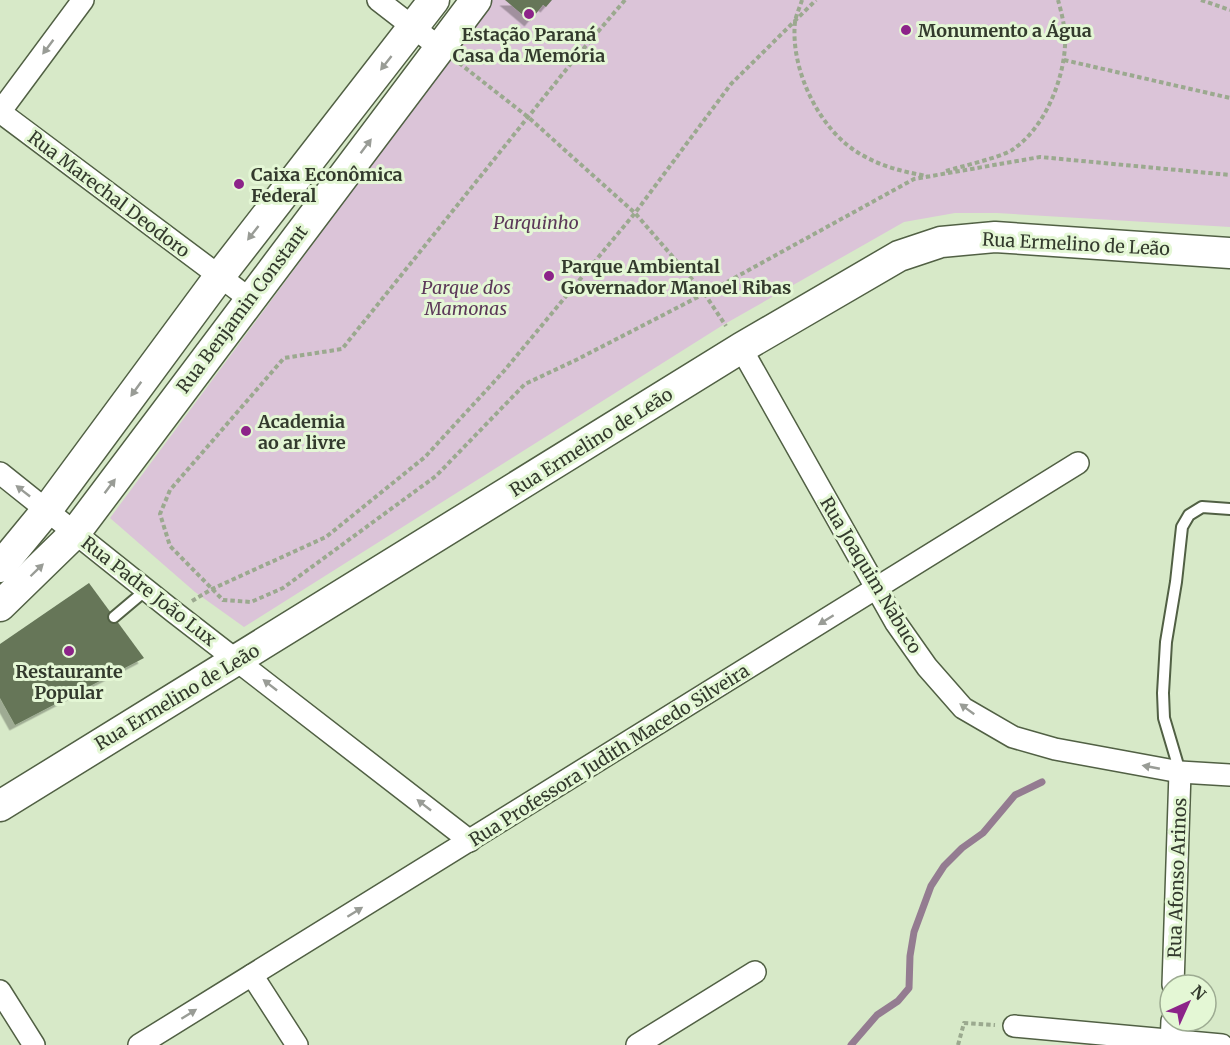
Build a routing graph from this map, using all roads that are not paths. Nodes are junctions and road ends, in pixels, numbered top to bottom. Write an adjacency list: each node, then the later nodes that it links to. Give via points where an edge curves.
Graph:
1 (83, 0): 7 (street, one-way to 7)
2 (378, 0): 5 (street)
3 (434, 0): 5 (main road, Rua Benjamin Constant)
4 (476, 0): 6 (main road, Rua Benjamin Constant)
5 (413, 28): 6 (street); 9 (main road, Rua Benjamin Constant, one-way to 9)
6 (440, 48): 10 (main road, Rua Benjamin Constant, one-way to 6)
7 (0, 112): 9 (street, Rua Marechal Deodoro)
8 (1230, 253): 11 (main road, Rua Ermelino de Leão, via 995,237 941,242 899,256)
9 (219, 277): 10 (street, Rua Marechal Deodoro); 15 (main road, Rua Benjamin Constant, one-way to 15)
10 (249, 299): 16 (main road, Rua Benjamin Constant, one-way to 10)
11 (741, 348): 18 (street, Rua Joaquim Nabuco); 22 (main road, Rua Ermelino de Leão)
12 (1078, 463): 18 (street, Rua Professora Judith Macedo Silveira)
13 (0, 473): 15 (street, Rua Padre João Lux, one-way to 13)
14 (1230, 509): 23 (lane, via 1202,507 1189,515 1182,527 1163,693 1164,718)
15 (47, 510): 16 (street, Rua Padre João Lux); 17 (main road, Rua Benjamin Constant)
16 (75, 533): 19 (street, Rua Padre João Lux); 20 (main road, Rua Benjamin Constant, one-way to 16)
17 (0, 567)
18 (876, 589): 23 (street, Rua Joaquim Nabuco, one-way to 18, via 1055,749 1013,737 963,708 927,667); 26 (street, Rua Professora Judith Macedo Silveira, one-way to 26)
19 (146, 590): 21 (lane); 22 (street, Rua Padre João Lux)
20 (0, 606)
21 (114, 616)
22 (238, 660): 25 (main road, Rua Ermelino de Leão); 26 (street, Rua Padre João Lux, one-way to 22)
23 (1180, 772): 24 (street, Rua Joaquim Nabuco); 28 (street, Rua Afonso Arinos)
24 (1230, 775)
25 (0, 806)
26 (470, 841): 29 (street, Rua Professora Judith Macedo Silveira, one-way to 26)
27 (755, 972): 36 (street)
28 (1173, 973)
29 (252, 975): 34 (street, Rua Professora Judith Macedo Silveira, one-way to 29); 35 (street)
30 (0, 991): 33 (street)
31 (1014, 1026): 32 (street)
32 (1171, 1035): 37 (street)
33 (34, 1045)
34 (139, 1045)
35 (297, 1045)
36 (637, 1045)
37 (1222, 1045)

